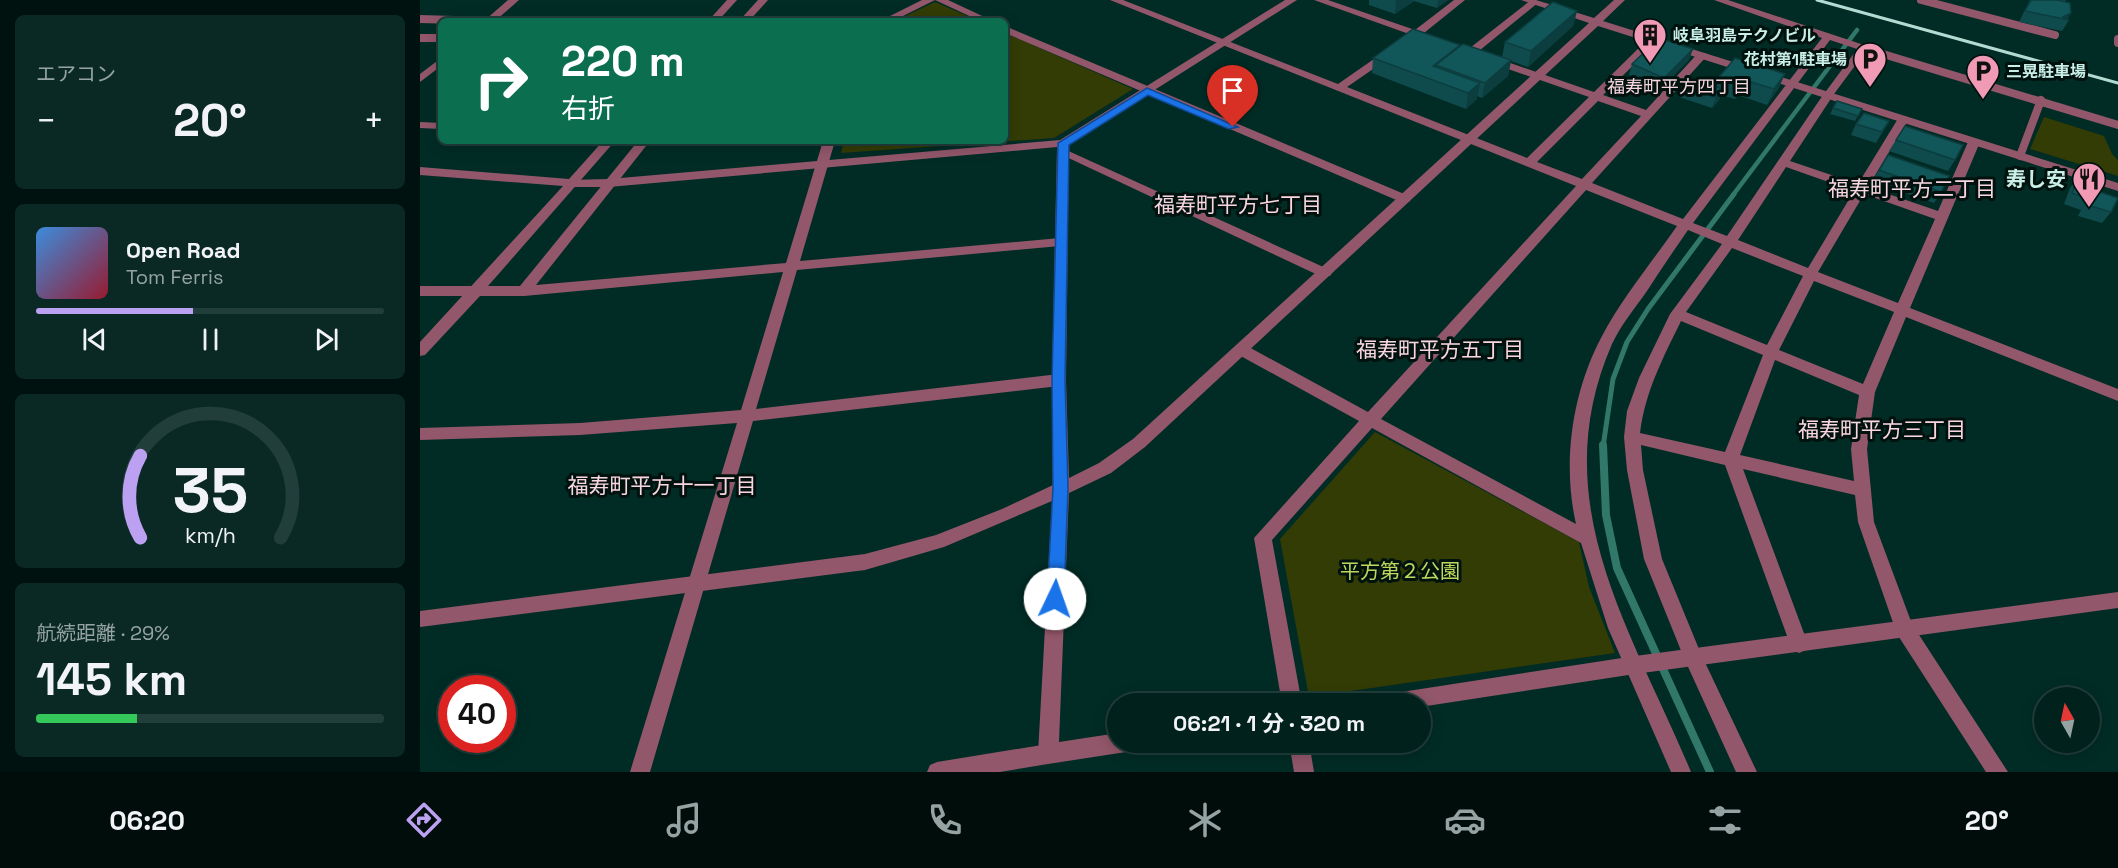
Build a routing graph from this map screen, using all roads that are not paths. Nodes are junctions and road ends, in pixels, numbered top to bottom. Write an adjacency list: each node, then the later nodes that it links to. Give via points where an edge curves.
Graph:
1 (514, 0): 14 (street)
2 (732, 0): 15 (street)
3 (763, 0): 16 (street)
4 (930, 0): 17 (street)
5 (940, 0): 18 (street)
6 (1115, 0): 30 (street)
7 (1292, 0): 30 (street)
8 (1319, 0): 23 (street)
9 (1460, 0): 23 (street)
10 (1620, 0): 21 (street)
11 (1719, 0): 25 (street)
12 (1922, 0): 24 (lane)
13 (1530, 1): 21 (street); 34 (street, via 1465,51)
14 (493, 18)
15 (716, 18)
16 (747, 18)
17 (891, 18)
18 (981, 18)
19 (420, 19): 20 (lane)
20 (438, 20)
21 (1596, 22): 28 (street); 34 (street)
22 (1008, 30): 38 (street)
23 (1417, 34): 29 (street); 37 (street)
24 (2055, 35)
25 (1828, 36): 31 (street); 36 (street)
26 (420, 38): 27 (lane)
27 (438, 38)
28 (1653, 40): 32 (street); 40 (street)
29 (1438, 41)
30 (1224, 42): 37 (street); 38 (street)
31 (1860, 47): 39 (lane); 41 (lane)
32 (1702, 55): 36 (street); 42 (street)
33 (438, 64): 35 (street)
34 (1538, 76): 40 (street); 49 (street)
35 (420, 79)
36 (1800, 86): 39 (street); 67 (street)
37 (1339, 88): 49 (street)
38 (1147, 91): 54 (street); 65 (street)
39 (1826, 94): 43 (street); 56 (street)
40 (1596, 96): 42 (street); 57 (street)
41 (2042, 100): 44 (lane); 55 (lane)
42 (1647, 114): 62 (street)
43 (1903, 119): 50 (street); 64 (street)
44 (2097, 119): 46 (lane); 48 (lane)
45 (420, 125): 47 (street)
46 (2118, 125)
47 (438, 126)
48 (2118, 131)
49 (1469, 140): 57 (street); 65 (street)
50 (1974, 142): 55 (street); 66 (street)
51 (606, 144): 60 (street)
52 (642, 144): 61 (street)
53 (828, 144): 58 (street)
54 (1064, 148): 58 (street); 69 (street); 71 (street)
55 (2020, 156): 63 (street)
56 (1784, 162): 64 (street); 68 (street)
57 (1529, 163): 62 (street)
58 (821, 165): 61 (street); 70 (street)
59 (420, 171): 60 (street)
60 (571, 183): 61 (street); 74 (street)
61 (609, 183): 75 (street)
62 (1583, 184): 67 (street); 85 (street)
63 (2118, 187)
64 (1862, 189): 66 (street); 72 (street)
65 (1405, 199): 71 (street)
66 (1942, 217): 76 (street)
67 (1689, 226): 68 (street); 91 (street, via 1606,343 1590,386 1578,478)
68 (1725, 240): 72 (street); 77 (street)
69 (1060, 242): 70 (street); 81 (street)
70 (791, 268): 75 (street); 84 (street)
71 (1325, 273): 78 (street)
72 (1811, 273): 76 (street); 80 (street)
73 (420, 291): 74 (lane)
74 (475, 291): 75 (street); 79 (street)
75 (524, 291)
76 (1903, 310): 82 (street); 83 (street)
77 (1677, 314): 80 (street); 87 (street, via 1637,399)
78 (1242, 350): 85 (street); 89 (street, via 1139,443 1105,468)
79 (420, 351)
80 (1771, 352): 82 (street); 88 (street)
81 (1059, 380): 84 (street); 89 (street)
82 (1867, 392): 90 (street, via 1859,449)
83 (2118, 395)
84 (749, 414): 86 (street, via 501,434); 92 (street)
85 (1372, 419): 91 (street); 99 (street, via 1263,538)
86 (420, 434)
87 (1632, 437): 88 (street); 97 (street, via 1642,514 1653,559)
88 (1731, 458): 90 (street); 96 (street)
89 (1061, 488): 92 (street, via 938,542 865,562); 103 (street)
90 (1862, 490): 95 (street, via 1866,522)
91 (1588, 539): 98 (street, via 1601,584)
92 (696, 584): 94 (street); 104 (street)
93 (2118, 600): 95 (street)
94 (420, 619)
95 (1904, 628): 96 (street); 109 (street)
96 (1799, 644): 97 (street)
97 (1688, 658): 98 (street); 108 (street)
98 (1641, 664): 100 (street); 107 (street)
99 (1290, 693)
100 (1431, 696)
101 (1107, 745): 103 (street)
102 (1301, 753): 106 (street)
103 (1048, 754): 105 (street)
104 (640, 772)
105 (937, 772)
106 (1304, 772)
107 (1681, 772)
108 (1746, 772)
109 (1998, 772)

